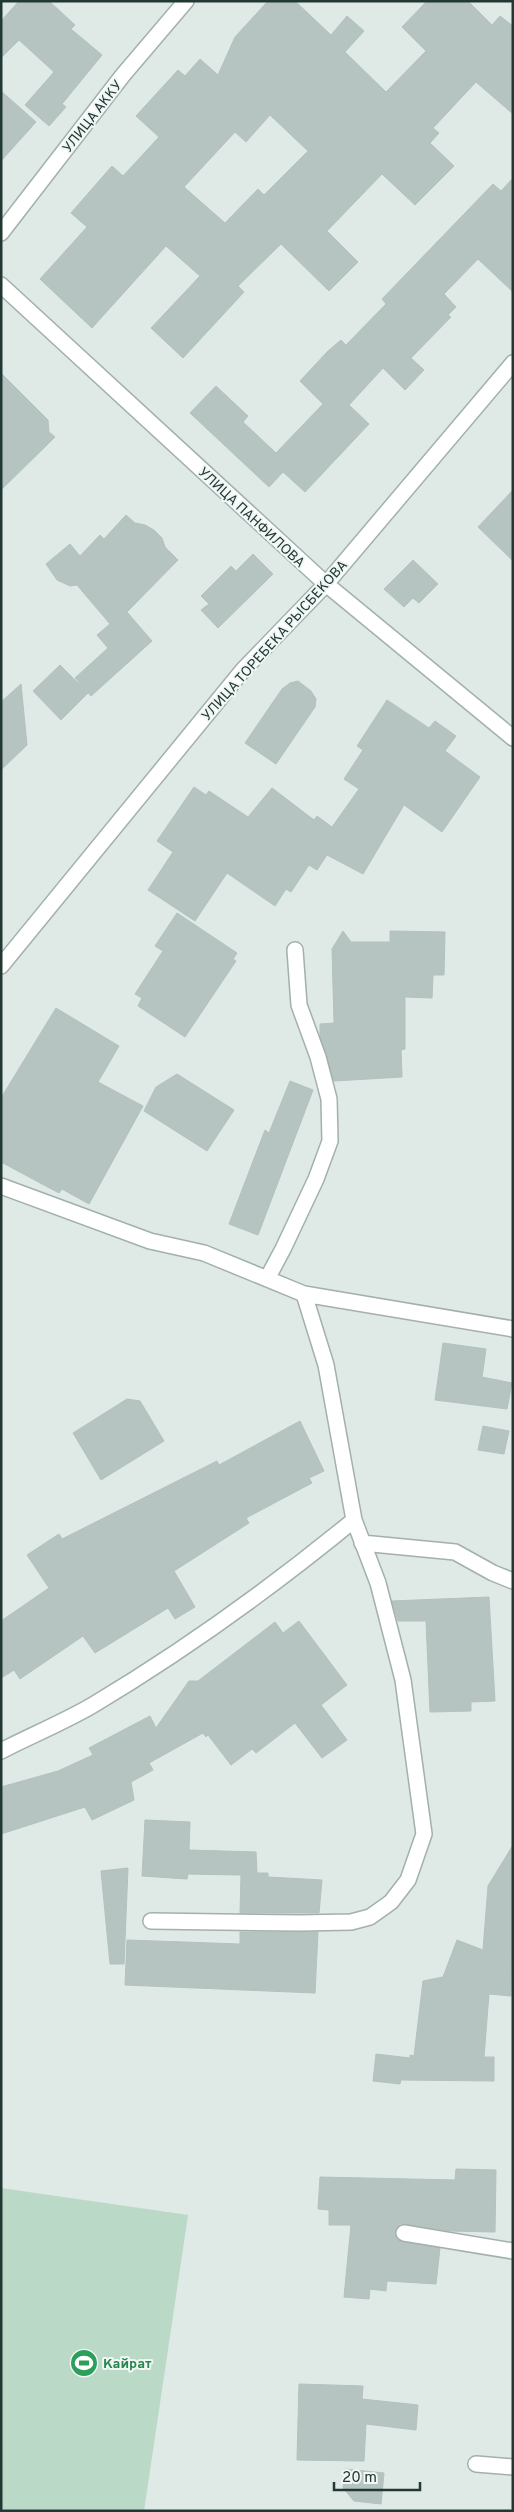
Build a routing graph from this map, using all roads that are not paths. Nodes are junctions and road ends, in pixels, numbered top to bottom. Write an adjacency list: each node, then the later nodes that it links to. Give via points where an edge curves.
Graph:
1 (186, 1): 2 (street, УЛИЦА АККУ, via 123,75)
2 (1, 233)
3 (1, 285): 5 (street, УЛИЦА ПАНФИЛОВА)
4 (513, 363): 5 (street, УЛИЦА ТОРЕБЕКА РЫСБЕКОВА)
5 (326, 584): 6 (street, УЛИЦА ПАНФИЛОВА); 8 (street, УЛИЦА ТОРЕБЕКА РЫСБЕКОВА, via 244,670)
6 (513, 738)
7 (294, 950): 10 (street, via 299,1005 329,1099 330,1141 316,1179)
8 (1, 966)
9 (1, 1186): 10 (street, via 150,1241 204,1253)
10 (267, 1279): 11 (street)
11 (304, 1294): 12 (street); 13 (street, via 326,1365)
12 (513, 1329)
13 (354, 1520): 14 (street); 16 (street, via 284,1577 210,1630 92,1705)
14 (362, 1542): 15 (street, via 455,1552); 17 (street, via 378,1583 403,1680 424,1834 408,1880 391,1902 370,1917 351,1922)
15 (513, 1581)
16 (1, 1750)
17 (151, 1922)
18 (404, 2233): 19 (street)
19 (513, 2251)
20 (476, 2464): 21 (street)
21 (513, 2467)

